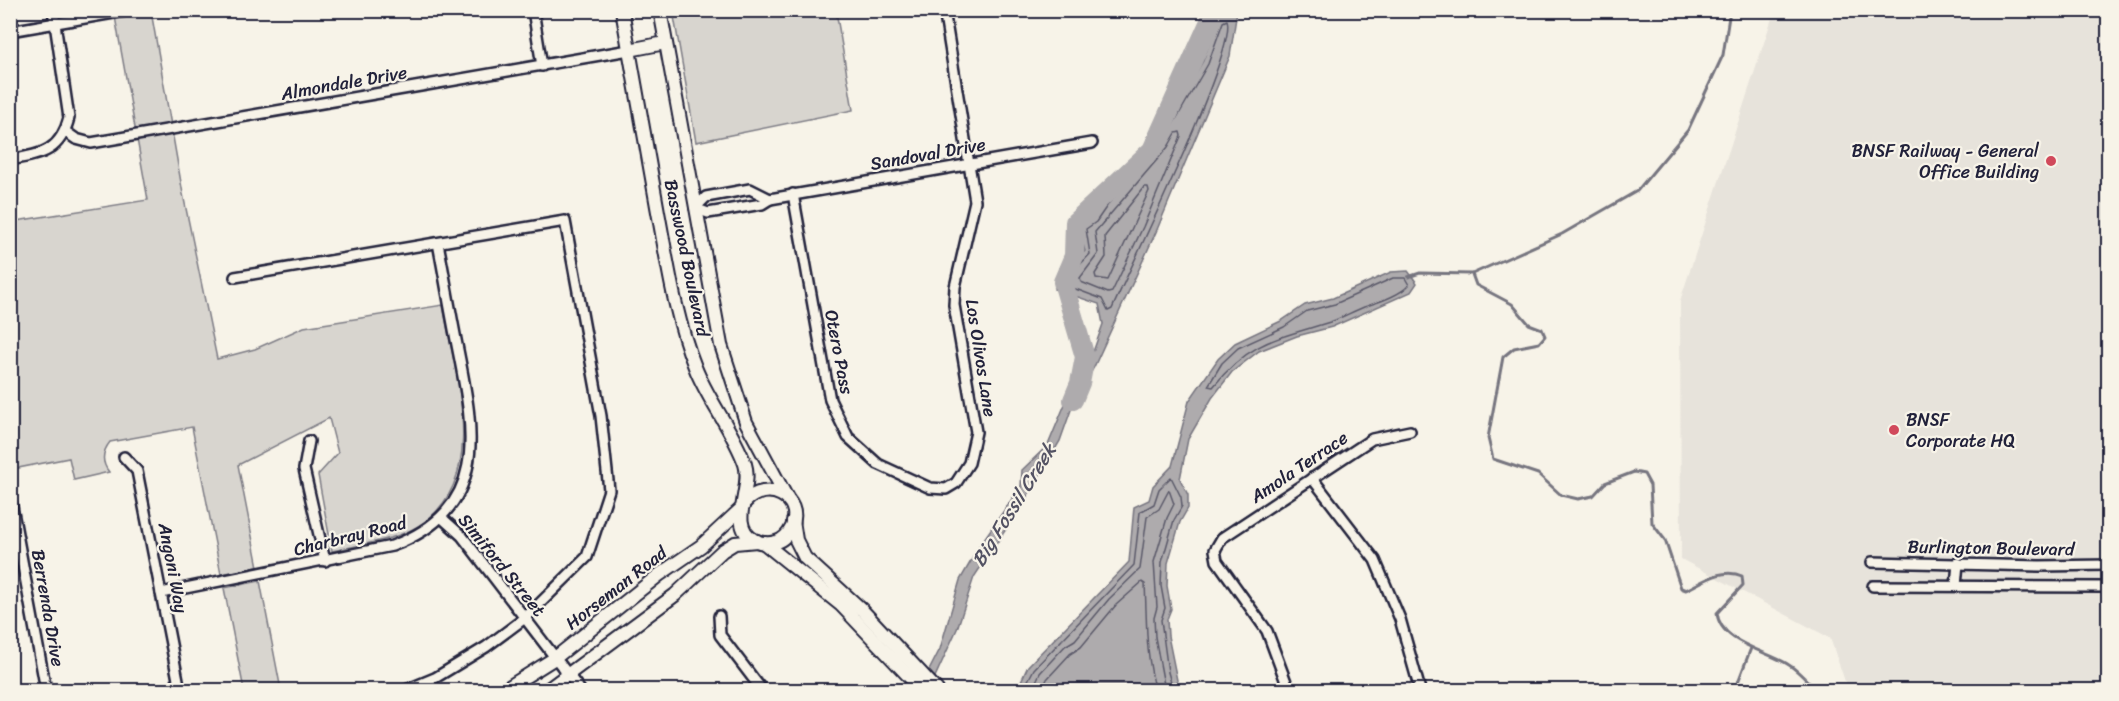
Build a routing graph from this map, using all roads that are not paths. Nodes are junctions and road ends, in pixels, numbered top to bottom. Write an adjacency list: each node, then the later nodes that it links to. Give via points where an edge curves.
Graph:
1 (53, 10): 7 (street)
2 (131, 10): 7 (street)
3 (532, 10): 11 (street)
4 (622, 10): 10 (main road, Basswood Boulevard)
5 (660, 10): 9 (main road, Basswood Boulevard)
6 (944, 10): 15 (street, Los Olivos Lane)
7 (55, 24): 8 (street); 12 (street, via 69,118)
8 (10, 32)
9 (665, 43): 10 (main road); 20 (main road, Basswood Boulevard)
10 (629, 50): 11 (street, Almondale Drive); 30 (main road, Basswood Boulevard, via 678,317 697,374 745,464)
11 (542, 66): 12 (street, Almondale Drive, via 91,143)
12 (66, 132): 14 (street, via 52,150)
13 (1092, 143): 15 (street, Sandoval Drive)
14 (10, 160)
15 (969, 164): 17 (street, Sandoval Drive); 27 (street, Los Olivos Lane, via 975,201 954,305 976,432 969,463 956,483)
16 (741, 190): 18 (street, via 750,189); 19 (street); 20 (street, via 705,196)
17 (793, 194): 18 (street, Sandoval Drive); 27 (street, Otero Pass, via 830,400 848,437 878,464 930,489)
18 (770, 199): 19 (street, Sandoval Drive)
19 (744, 207): 20 (street, Sandoval Drive, via 708,213)
20 (696, 208): 29 (main road, Basswood Boulevard, via 731,383 752,436)
21 (438, 243): 22 (street); 31 (street, Charbray Road, via 471,415 471,449 462,488); 45 (street, via 565,221 601,416 609,490 587,557)
22 (236, 277)
23 (1410, 431): 26 (street, Amola Terrace, via 1372,439)
24 (309, 441): 34 (street, via 304,469)
25 (124, 457): 43 (street, Angoni Way, via 137,471)
26 (1312, 478): 58 (street, Amola Terrace, via 1222,538 1215,550 1217,561 1267,631); 59 (street, via 1375,560 1400,620)
27 (946, 489)
28 (10, 496): 49 (street, Berrenda Drive)
29 (787, 500): 30 (main road, via 766,490); 32 (main road)
30 (744, 504): 33 (main road, via 744,530); 46 (main road, Horseman Road, via 701,546)
31 (442, 518): 34 (street, Charbray Road, via 417,537 393,546); 45 (street, Simiford Street, via 462,536)
32 (793, 521): 33 (main road, via 781,540); 47 (main road, via 796,540 805,558)
33 (760, 542): 47 (main road, via 841,605); 48 (main road, via 735,543 722,551 675,595)
34 (325, 561): 43 (street, Charbray Road)
35 (1872, 562): 36 (street, Burlington Boulevard)
36 (1958, 563): 38 (street, Burlington Boulevard); 40 (street)
37 (2109, 565): 38 (street, Burlington Boulevard)
38 (2040, 566): 41 (street)
39 (1873, 586): 40 (street, Burlington Boulevard)
40 (1956, 586): 41 (street, Burlington Boulevard)
41 (2041, 586): 42 (street, Burlington Boulevard)
42 (2109, 587)
43 (161, 593): 50 (street, Angoni Way)
44 (719, 616): 55 (street, via 720,635)
45 (525, 618): 46 (street, Simiford Street); 51 (street, via 435,678)
46 (555, 658): 48 (street, Simiford Street); 52 (main road, Horseman Road)
47 (900, 658): 56 (main road); 57 (main road)
48 (569, 676): 53 (main road); 54 (street, Simiford Street)
49 (46, 690)
50 (180, 690)
51 (406, 690)
52 (504, 690)
53 (547, 690)
54 (580, 690)
55 (762, 690)
56 (922, 690)
57 (937, 690)
58 (1289, 690)
59 (1420, 690)

